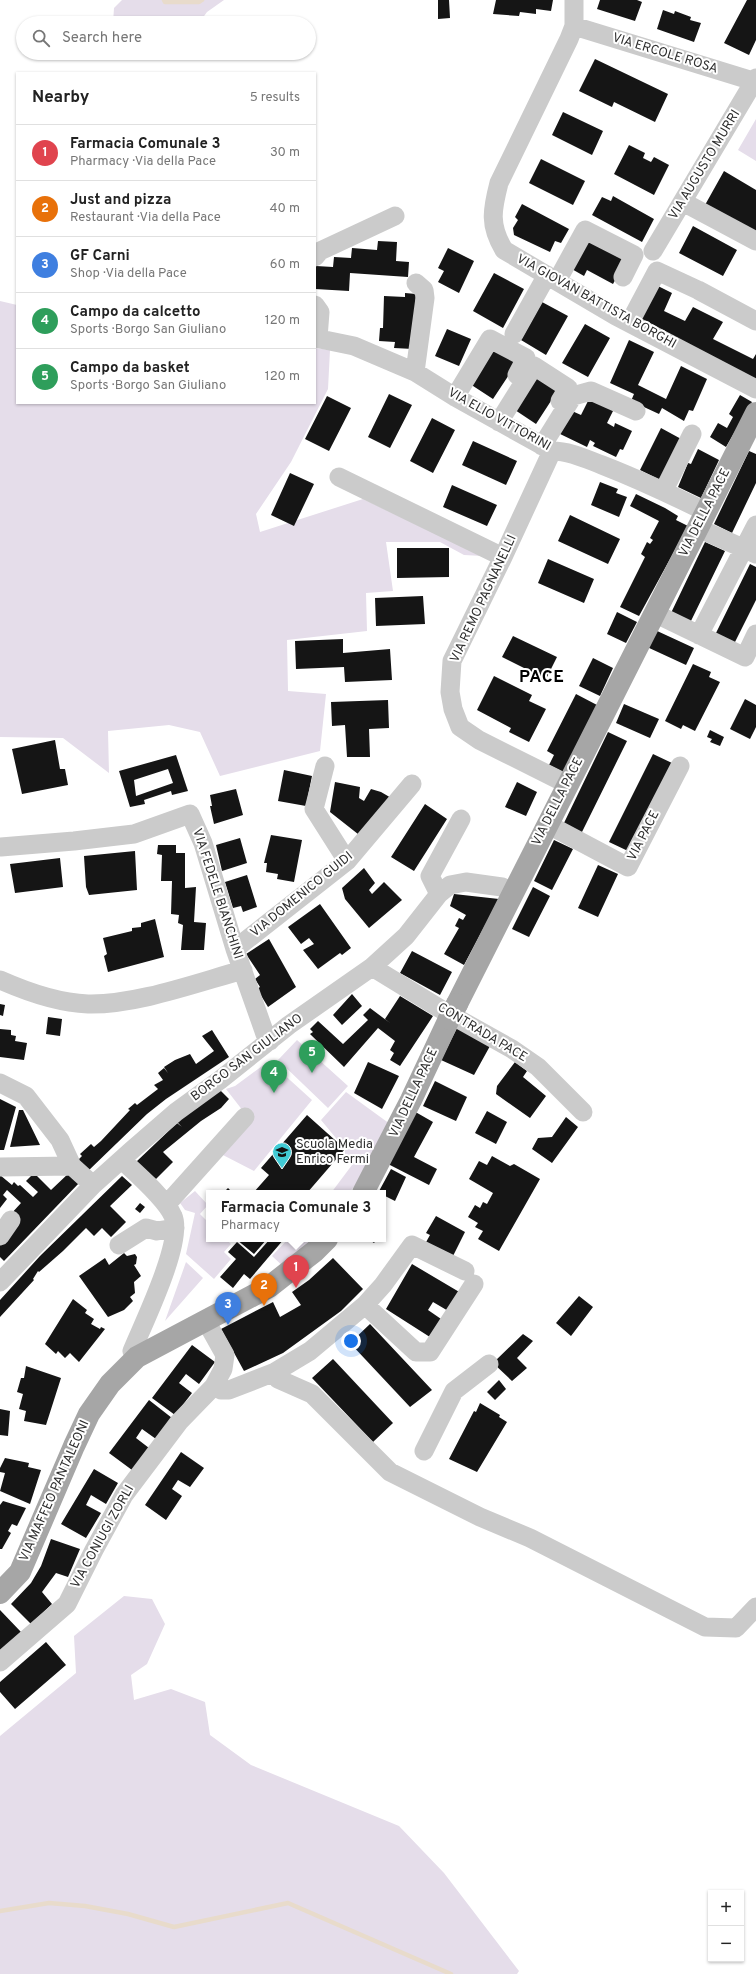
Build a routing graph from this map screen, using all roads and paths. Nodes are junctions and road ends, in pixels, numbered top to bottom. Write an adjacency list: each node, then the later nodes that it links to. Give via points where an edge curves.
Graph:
1 (574, 0): 2 (street)
2 (574, 26): 3 (street, VIA ERCOLE ROSA); 10 (street, VIA GIOVAN BATTISTA BORGHI, via 506,165 493,205 493,229 504,250)
3 (755, 80): 4 (street, VIA AUGUSTO MURRI)
4 (683, 202): 6 (street); 7 (street, VIA AUGUSTO MURRI)
5 (395, 216): 8 (street, via 320,251)
6 (756, 241)
7 (653, 250)
8 (316, 256)
9 (623, 277): 10 (street, via 634,255 585,230)
10 (552, 278): 14 (street, VIA GIOVAN BATTISTA BORGHI); 15 (street)
11 (416, 283): 17 (street, via 424,290 424,298)
12 (316, 306): 16 (street, via 320,312)
13 (756, 321): 14 (street, via 657,271)
14 (630, 322): 18 (street, VIA GIOVAN BATTISTA BORGHI)
15 (514, 334)
16 (317, 338): 17 (street, VIA ELIO VITTORINI, via 354,346)
17 (415, 372): 19 (street, VIA ELIO VITTORINI)
18 (756, 389)
19 (455, 397): 23 (street, VIA ELIO VITTORINI); 23 (street, via 490,339 526,358)
20 (560, 401): 23 (street, via 568,388 534,366)
21 (636, 411): 25 (street, VIA REMO PAGNANELLI, via 591,391 573,396)
22 (756, 413): 28 (main road, VIA DELLA PACE)
23 (495, 419): 25 (street, VIA ELIO VITTORINI)
24 (692, 434): 27 (street)
25 (547, 449): 27 (street, VIA ELIO VITTORINI, via 565,451); 31 (street, VIA REMO PAGNANELLI)
26 (339, 477): 31 (street)
27 (664, 490): 28 (street, VIA ELIO VITTORINI)
28 (707, 522): 30 (street, VIA ELIO VITTORINI); 32 (main road, VIA DELLA PACE)
29 (756, 525): 30 (street)
30 (750, 551): 33 (street)
31 (503, 557): 38 (street, VIA REMO PAGNANELLI, via 452,661 450,692 453,709 460,727 479,740)
32 (654, 613): 33 (street); 38 (main road, VIA DELLA PACE)
33 (699, 634): 34 (street, via 745,657)
34 (756, 634)
35 (325, 766): 42 (street, via 314,809)
36 (680, 766): 40 (street, VIA PACE, via 628,866)
37 (412, 784): 42 (street, VIA DOMENICO GUIDI)
38 (567, 784): 40 (main road, VIA DELLA PACE)
39 (461, 819): 44 (street, via 430,876)
40 (547, 824): 43 (main road, VIA DELLA PACE)
41 (1, 847): 45 (street, VIA FEDELE BIANCHINI, via 134,834 190,814 203,843)
42 (347, 861): 45 (street, VIA DOMENICO GUIDI)
43 (513, 892): 44 (street, BORGO SAN GIULIANO, via 502,887 466,882 450,885); 57 (main road, VIA DELLA PACE, via 405,1114)
44 (438, 894): 46 (street, BORGO SAN GIULIANO, via 406,936)
45 (235, 949): 47 (street, VIA FEDELE BIANCHINI)
46 (372, 967): 49 (street, BORGO SAN GIULIANO); 51 (street, CONTRADA PACE, via 512,1049 538,1067)
47 (243, 970): 48 (street, via 124,1002 87,1004 28,992); 49 (street, VIA FEDELE BIANCHINI, via 265,1034)
48 (0, 980)
49 (270, 1041): 53 (street, BORGO SAN GIULIANO, via 176,1112)
50 (0, 1083): 54 (street, via 26,1096 60,1140)
51 (583, 1112)
52 (245, 1118): 58 (street)
53 (122, 1160): 56 (street, BORGO SAN GIULIANO); 58 (street)
54 (72, 1166): 55 (street); 56 (street)
55 (0, 1167)
56 (93, 1185): 64 (street, BORGO SAN GIULIANO)
57 (365, 1190)
58 (166, 1204): 60 (street, via 174,1217)
59 (11, 1220): 61 (street)
60 (175, 1228): 63 (street, via 166,1231 141,1229); 67 (street, via 171,1254 132,1351)
61 (0, 1236)
62 (324, 1242): 66 (main road, via 269,1287)
63 (119, 1245)
64 (3, 1272)
65 (365, 1305): 65 (street, via 412,1245 469,1278 430,1352 416,1352); 69 (street, via 310,1351)
66 (206, 1321): 67 (main road, VIA MAFFEO PANTALEONI); 70 (street, VIA CONIUGI ZORLI, via 225,1354 223,1369)
67 (136, 1357): 72 (main road, VIA MAFFEO PANTALEONI, via 110,1384 90,1414 20,1572)
68 (489, 1364): 71 (street, via 454,1391)
69 (274, 1372): 70 (street, via 229,1390 221,1390); 73 (street, via 278,1379 312,1394 390,1472 480,1517 530,1538 705,1627 736,1628)
70 (214, 1386): 74 (street, VIA CONIUGI ZORLI, via 179,1422 124,1496 67,1604)
71 (424, 1451)
72 (0, 1593)
73 (756, 1607)
74 (0, 1662)

